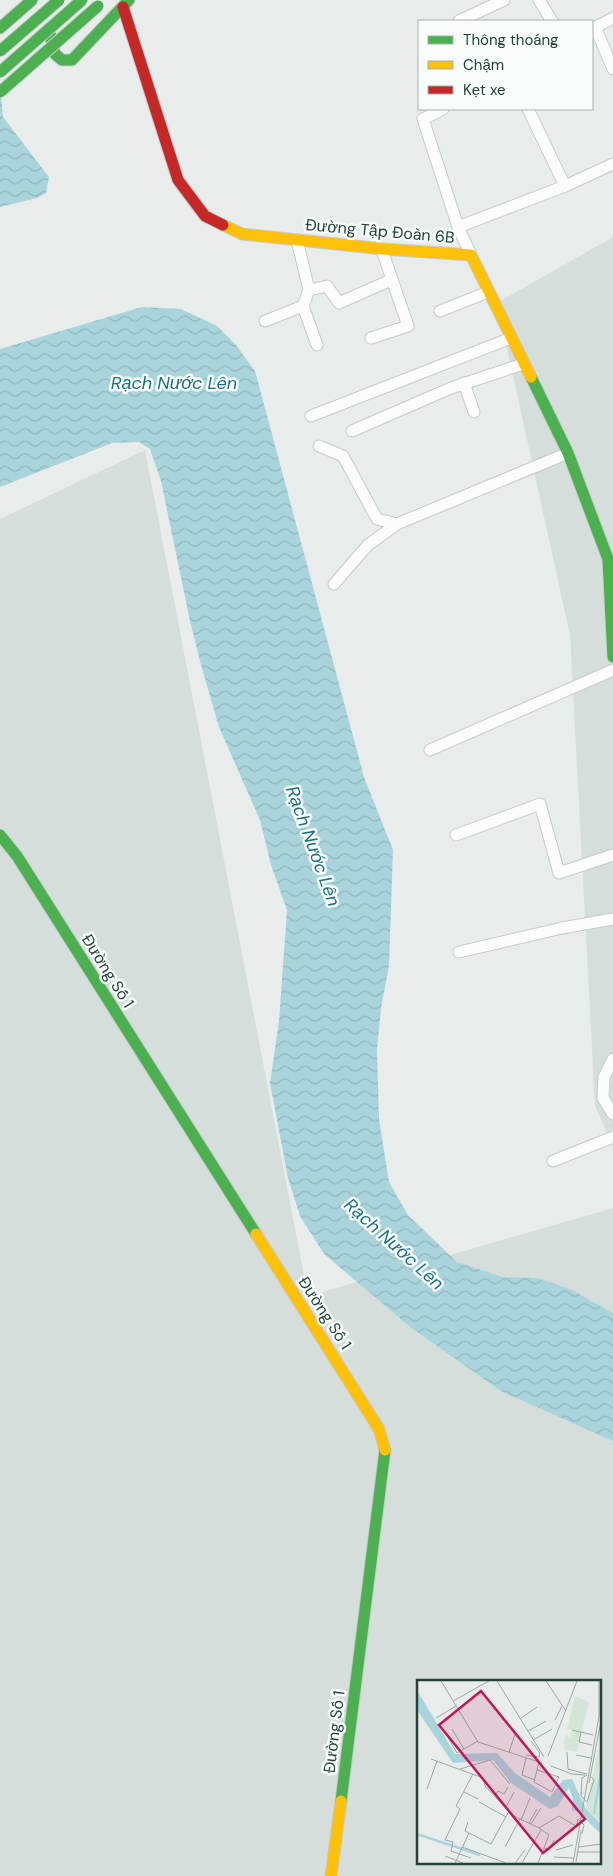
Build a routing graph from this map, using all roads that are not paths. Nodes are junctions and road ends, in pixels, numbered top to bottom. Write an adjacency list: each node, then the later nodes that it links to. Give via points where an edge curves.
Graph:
1 (32, 0): 12 (main road)
2 (48, 0): 8 (main road, via 52,47 55,54 65,61 76,57)
3 (59, 0): 14 (main road, bridge)
4 (82, 0): 16 (main road, bridge)
5 (504, 0): 10 (street)
6 (540, 0): 11 (street)
7 (101, 3): 17 (main road, bridge)
8 (126, 3): 23 (main road, Đường Tập Đoàn 6B, via 178,180 205,216 242,234)
9 (613, 18): 13 (street)
10 (461, 20)
11 (551, 20)
12 (0, 28)
13 (594, 28): 15 (street)
14 (0, 51)
15 (613, 69)
16 (0, 72)
17 (0, 92)
18 (441, 110): 22 (street, via 423,119)
19 (528, 110): 21 (street)
20 (613, 164): 21 (street)
21 (565, 186): 22 (street)
22 (458, 227): 25 (street)
23 (297, 240): 24 (main road, Đường Tập Đoàn 6B); 27 (street)
24 (383, 249): 25 (main road, Đường Tập Đoàn 6B); 26 (street)
25 (471, 254): 28 (main road, Đường Tập Đoàn 6B)
26 (391, 280): 27 (street, via 339,303 327,286); 32 (street, via 408,326)
27 (310, 290): 29 (street)
28 (488, 292): 30 (street); 33 (main road, Đường Tập Đoàn 6B)
29 (303, 306): 31 (street); 34 (street)
30 (440, 311)
31 (265, 321)
32 (371, 338)
33 (511, 338): 35 (main road, Đường Tập Đoàn 6B); 38 (street)
34 (317, 345)
35 (524, 364): 36 (street); 41 (main road, Đường Tập Đoàn 6B)
36 (464, 384): 37 (street); 39 (street)
37 (474, 412)
38 (311, 416)
39 (352, 431)
40 (319, 446): 42 (street, via 343,456 377,519)
41 (568, 454): 42 (street); 44 (main road, Đường Tập Đoàn 6B, via 608,559)
42 (396, 524): 43 (street, via 368,545)
43 (334, 584)
44 (613, 657)
45 (613, 670): 46 (street)
46 (430, 750)
47 (0, 835): 56 (main road, Đường Số 1, via 17,856 379,1429 385,1450 383,1470)
48 (456, 835): 49 (street, via 540,804 559,873)
49 (613, 855)
50 (613, 919): 51 (street)
51 (459, 952)
52 (613, 1059): 53 (street, via 604,1077 603,1098)
53 (613, 1114)
54 (613, 1137): 55 (street)
55 (553, 1161)
56 (332, 1876)

